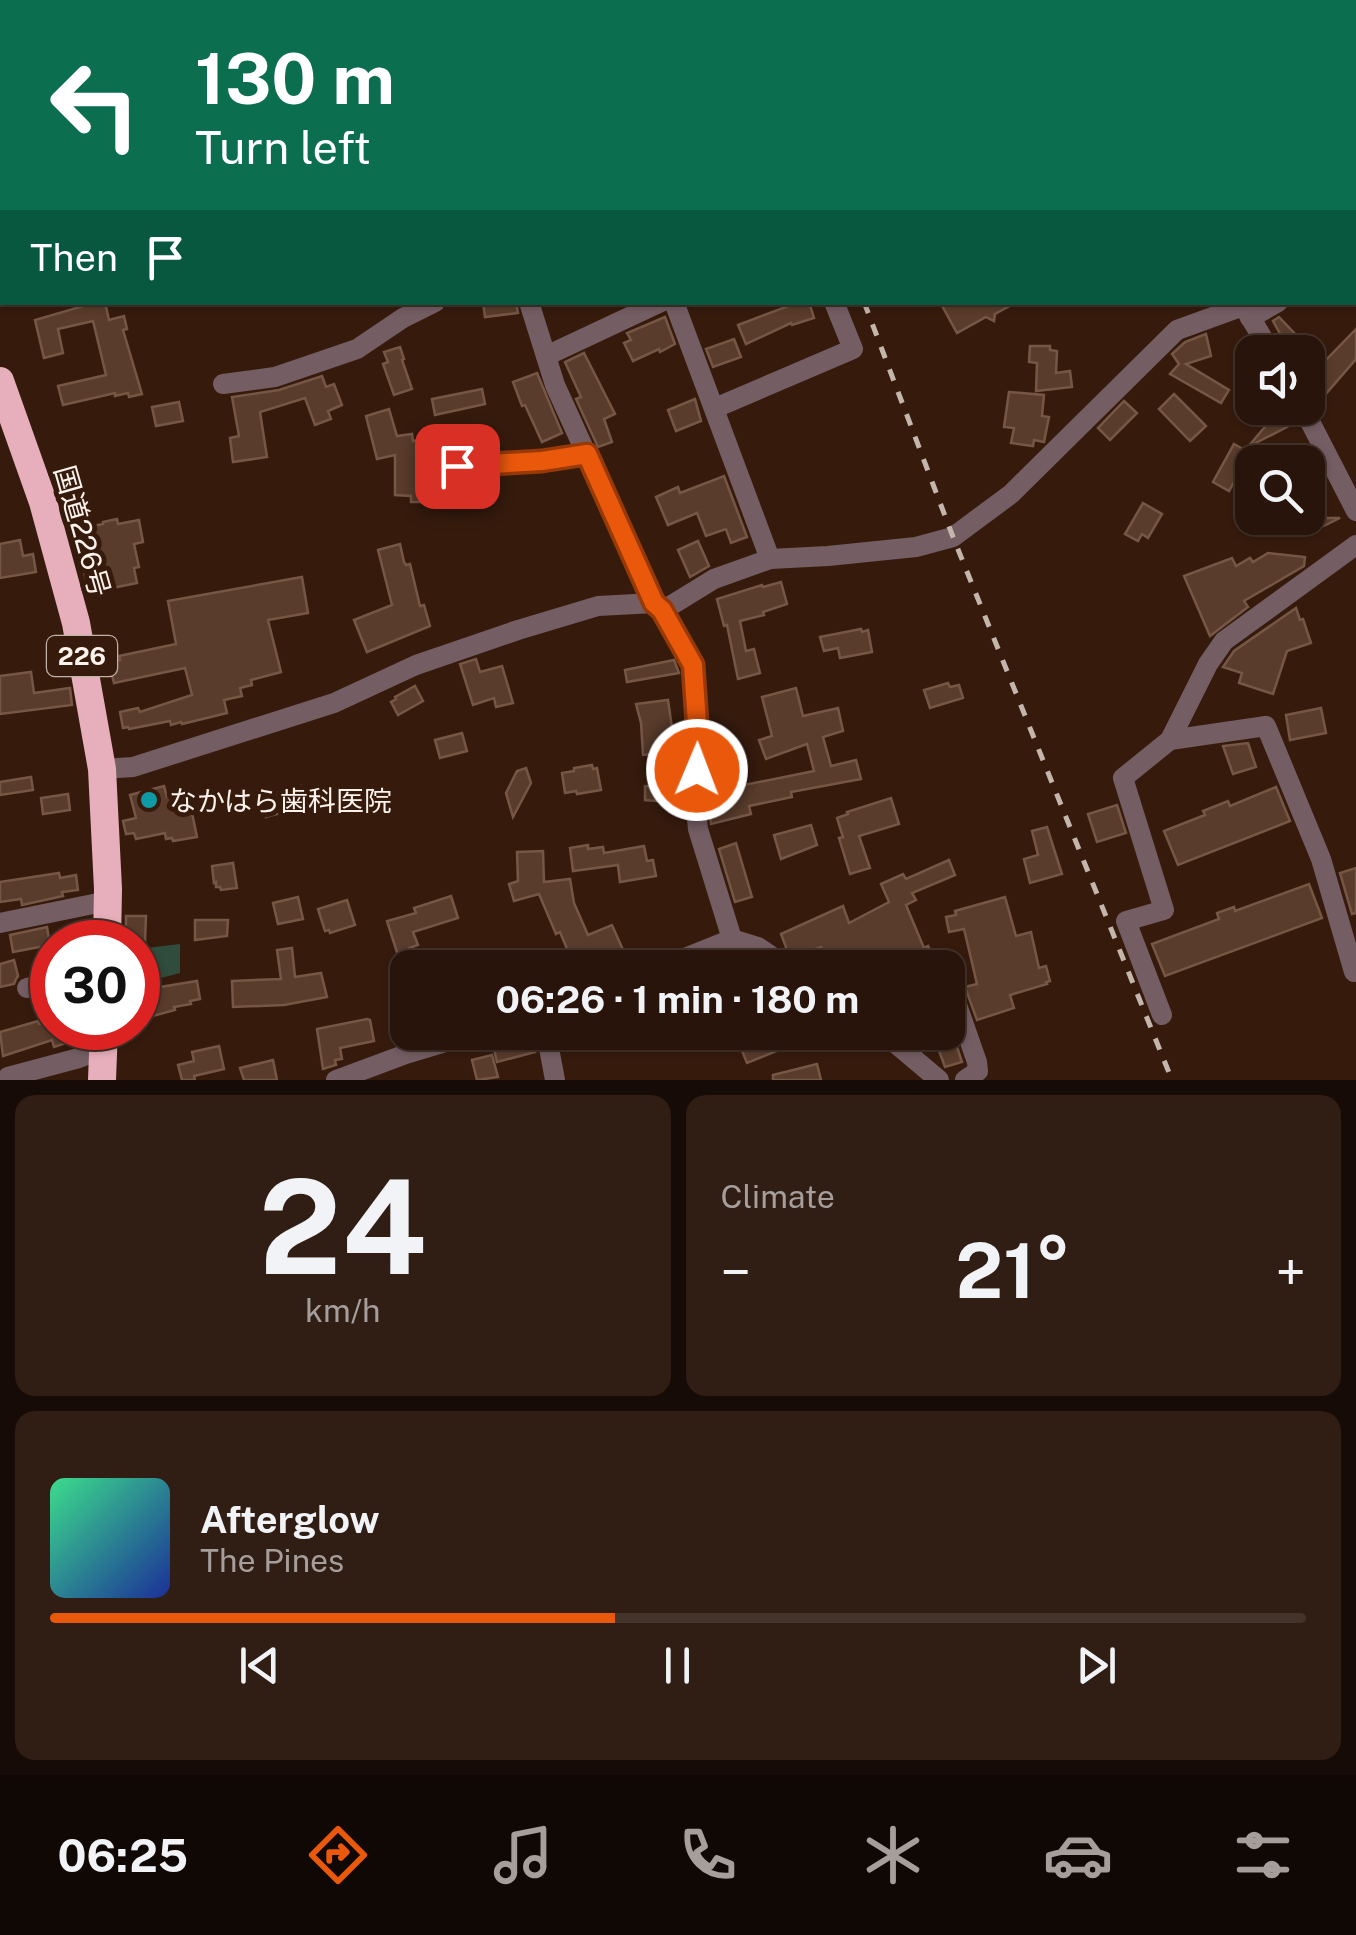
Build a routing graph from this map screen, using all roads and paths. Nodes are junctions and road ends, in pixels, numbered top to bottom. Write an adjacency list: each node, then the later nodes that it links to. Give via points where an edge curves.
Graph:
1 (429, 305): 10 (street, via 357,349 276,378)
2 (530, 305): 8 (street)
3 (656, 305): 8 (street)
4 (675, 305): 11 (street)
5 (835, 305): 11 (street, via 853,349)
6 (1245, 309): 7 (street); 17 (street, via 1177,330 1011,494 954,537)
7 (1261, 335)
8 (546, 356): 13 (street)
9 (0, 381): 20 (highway, 国道226号 / 226, via 65,575)
10 (223, 384)
11 (715, 408): 17 (street)
12 (1312, 425): 15 (street)
13 (587, 454): 14 (street); 18 (street)
14 (457, 466)
15 (1356, 511)
16 (1356, 545): 19 (street, via 1224,641)
17 (770, 559): 18 (street)
18 (658, 607): 20 (street, via 598,606 566,615 416,664 334,702 134,767); 24 (street, via 693,665 698,829)
19 (1170, 740): 27 (street, via 1266,726 1321,859); 30 (street, via 1123,778 1164,910 1126,921)
20 (102, 769): 21 (highway, 国道226号 / 226)
21 (108, 901): 22 (highway, 国道226号 / 226); 23 (street)
22 (108, 920)
23 (0, 923)
24 (732, 939): 25 (street); 26 (street)
25 (705, 950)
26 (762, 950)
27 (1354, 972)
28 (30, 987): 29 (street)
29 (27, 988)
30 (1162, 1015)
31 (965, 1029): 42 (street, via 978,1072)
32 (89, 1050): 37 (street)
33 (103, 1050): 38 (highway)
34 (419, 1050): 39 (street)
35 (549, 1050): 40 (street)
36 (903, 1050): 41 (street)
37 (8, 1077)
38 (102, 1080)
39 (336, 1080)
40 (555, 1080)
41 (939, 1080)
42 (966, 1080)

